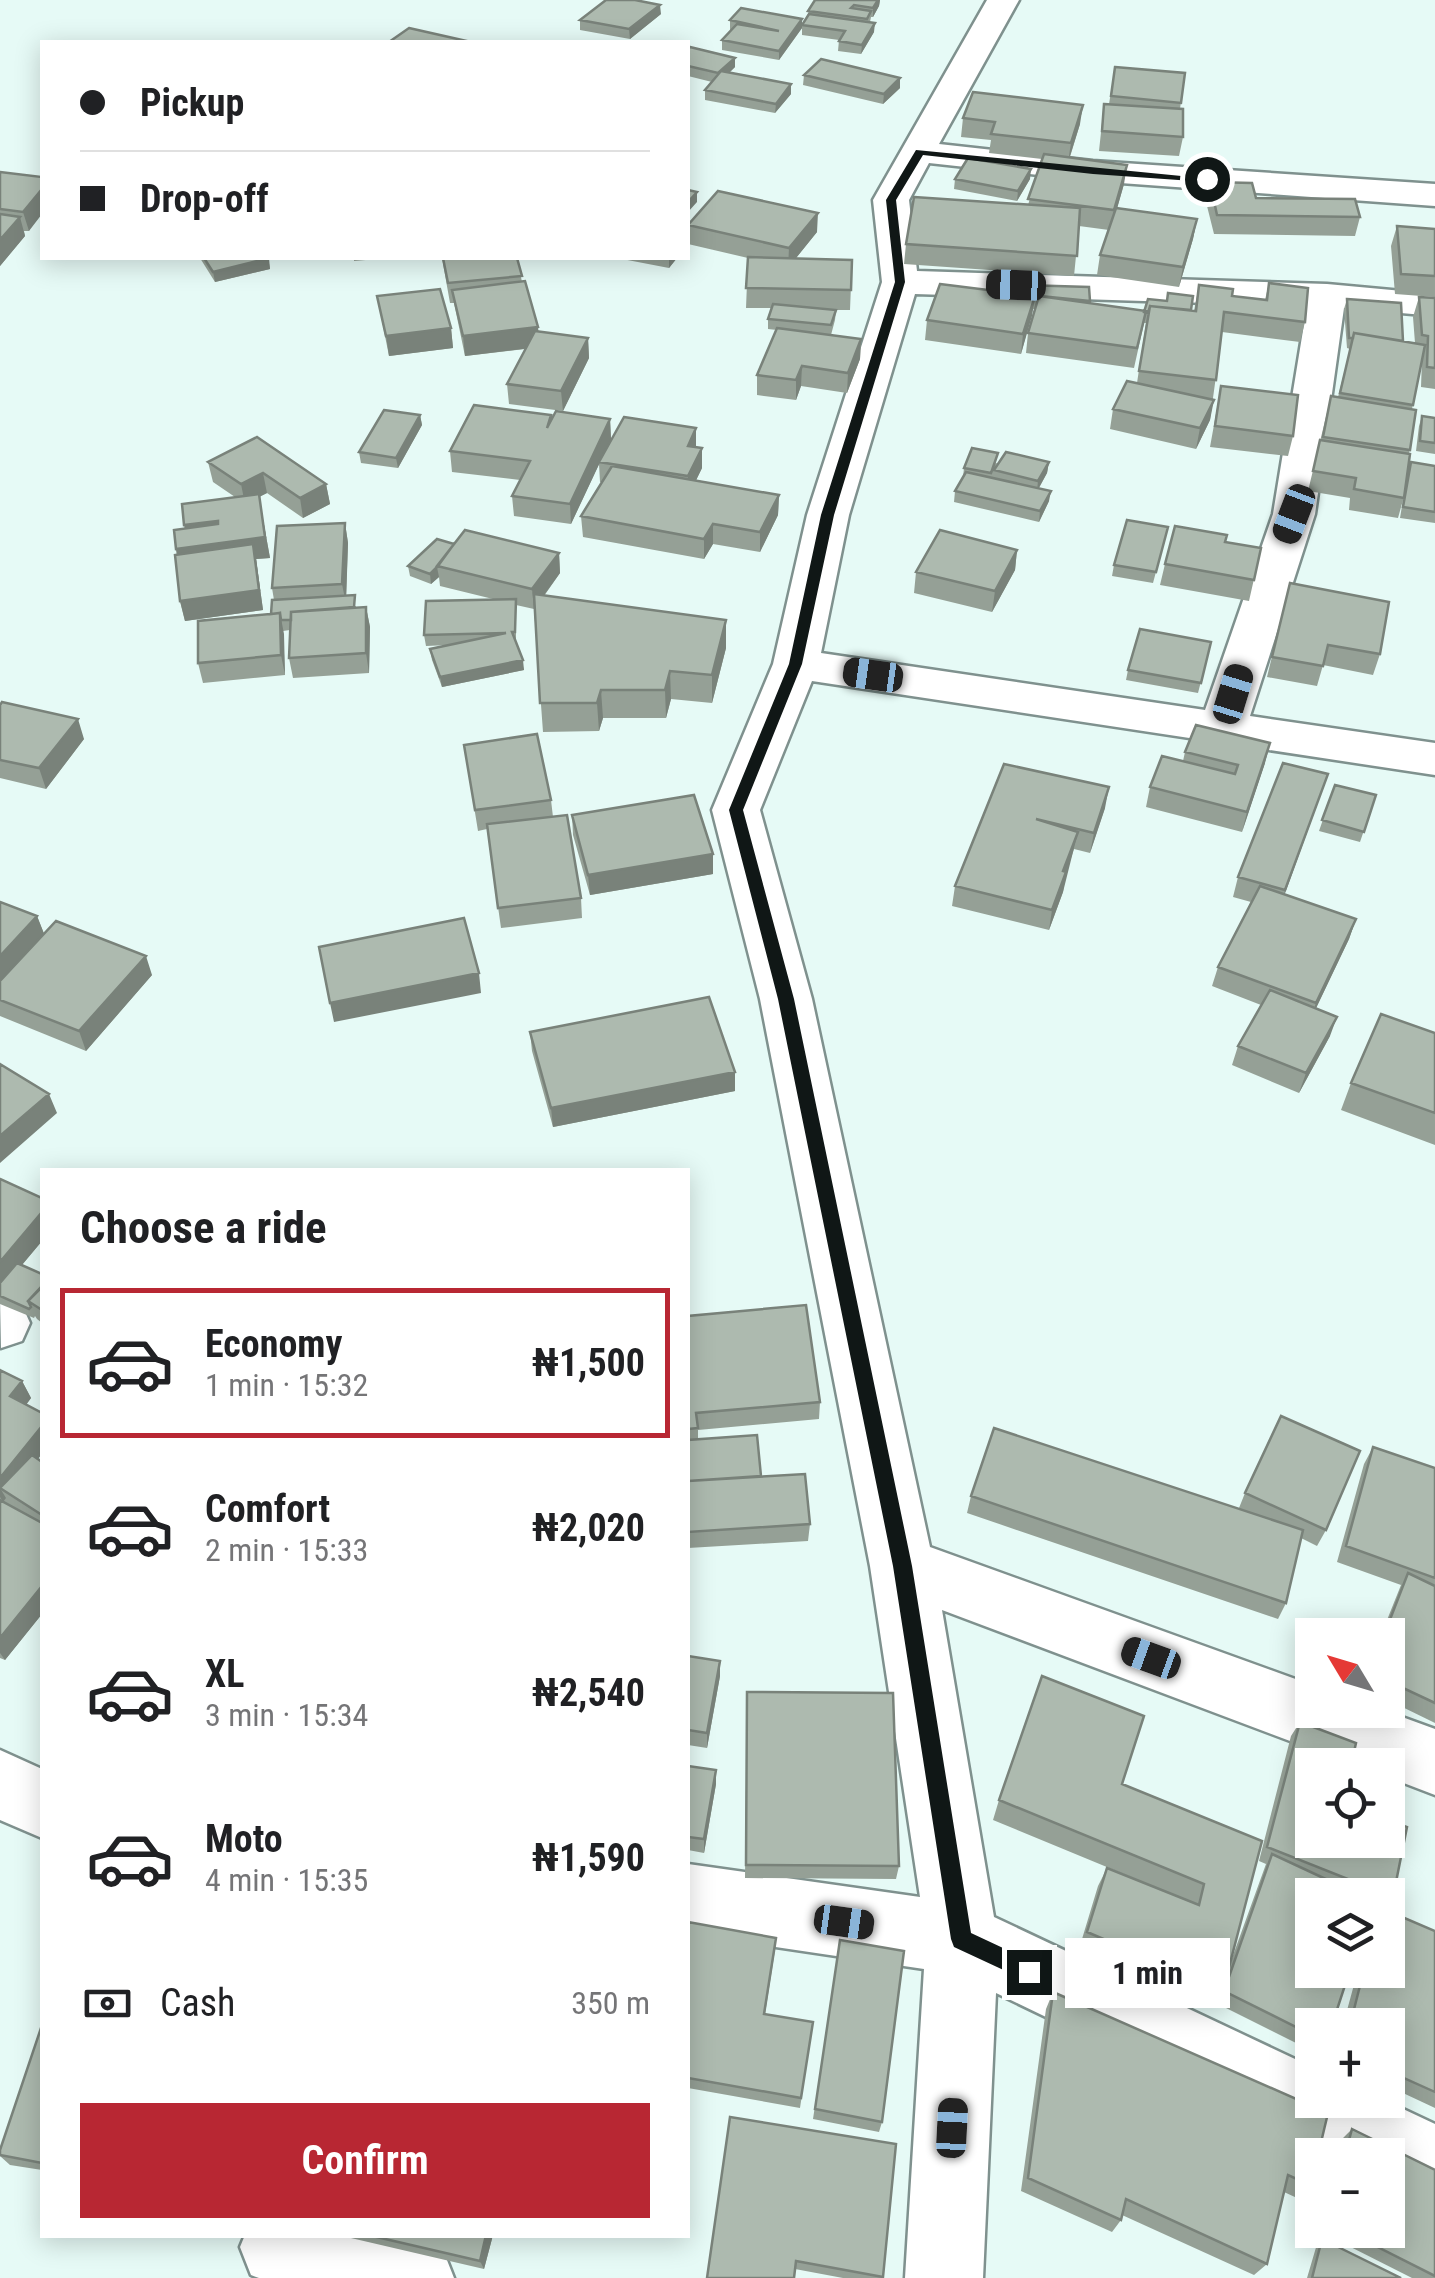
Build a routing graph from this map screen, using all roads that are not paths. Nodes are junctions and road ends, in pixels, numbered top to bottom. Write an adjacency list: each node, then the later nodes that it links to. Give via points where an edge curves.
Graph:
1 (1003, 0): 2 (street)
2 (920, 152): 3 (street); 4 (street, via 891,200)
3 (1435, 195)
4 (900, 282): 5 (street); 7 (street, via 828,515)
5 (1327, 295): 6 (street); 8 (street, via 1294,514)
6 (1435, 304)
7 (796, 664): 8 (street); 10 (street, via 736,810 786,999)
8 (1223, 727): 9 (street)
9 (1435, 759)
10 (902, 1566): 11 (street); 15 (street)
11 (1435, 1762)
12 (0, 1784): 13 (street)
13 (40, 1803)
14 (690, 1899): 15 (street)
15 (962, 1939): 16 (street); 19 (street)
16 (1435, 2164)
17 (278, 2247): 18 (street)
18 (415, 2278)
19 (944, 2278)

